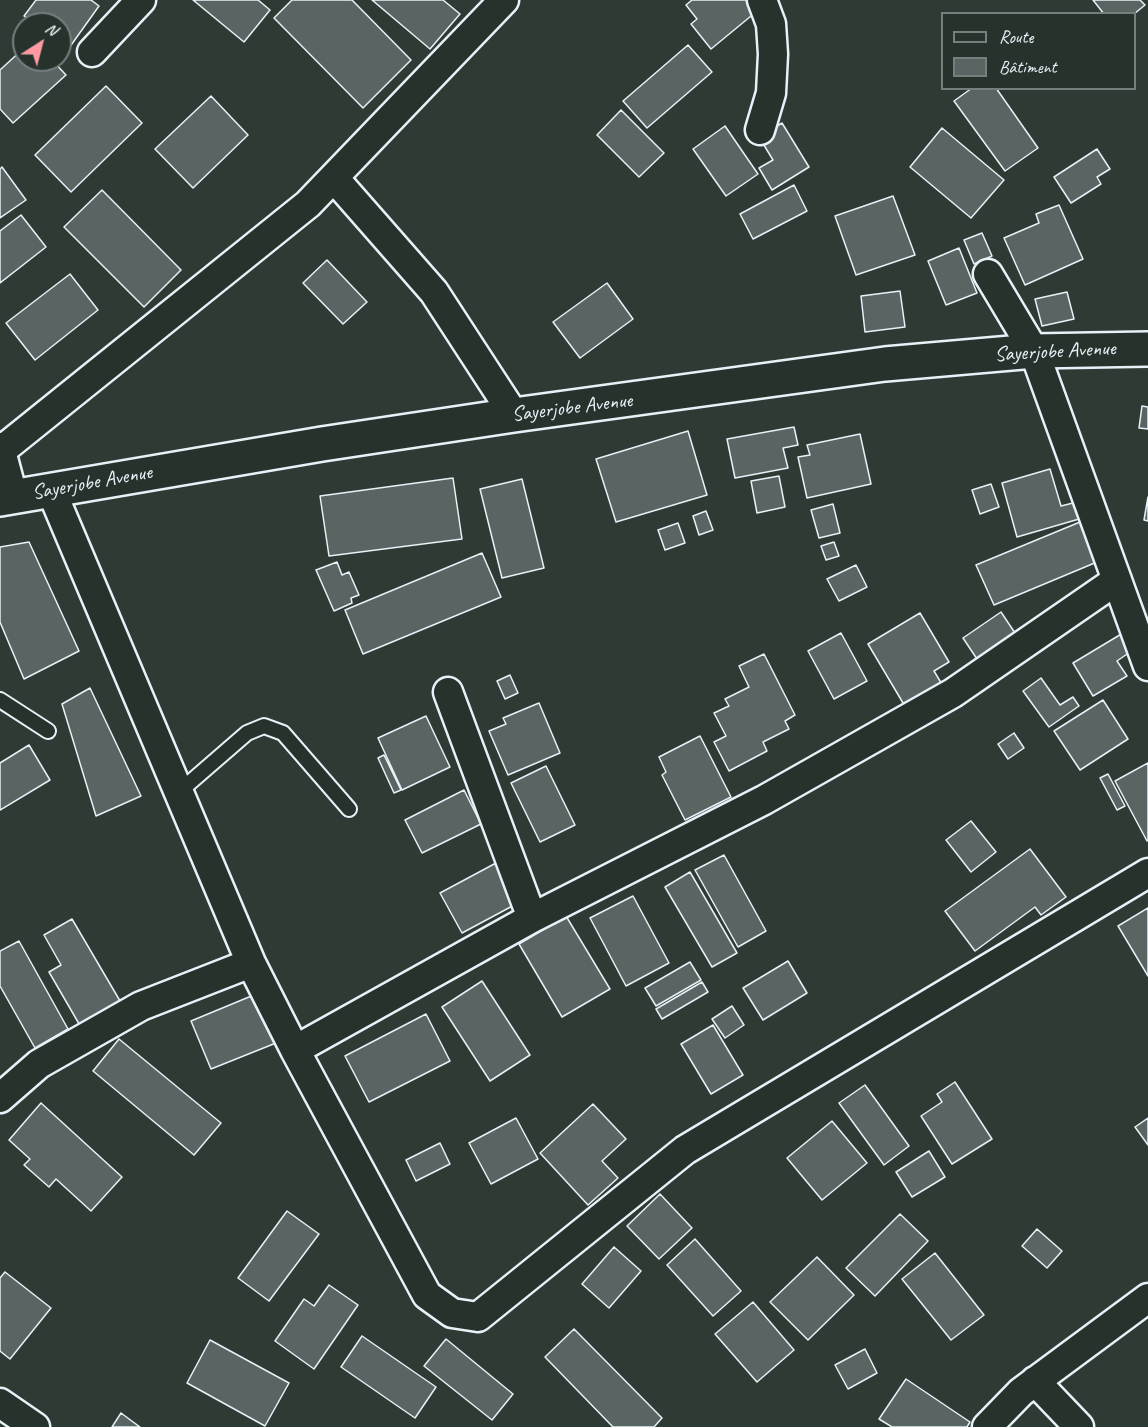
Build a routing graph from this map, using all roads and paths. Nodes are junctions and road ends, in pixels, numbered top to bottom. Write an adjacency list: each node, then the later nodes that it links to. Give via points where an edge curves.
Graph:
1 (141, 0): 4 (street)
2 (504, 0): 6 (street)
3 (762, 0): 5 (street, via 771,24 773,54 771,93)
4 (92, 52)
5 (760, 130)
6 (334, 178): 10 (street, via 434,292); 11 (street, via 308,204)
7 (988, 274): 9 (street)
8 (1148, 349): 9 (main road, Sayerjobe Avenue)
9 (1034, 351): 10 (main road, Sayerjobe Avenue, via 885,364); 14 (street)
10 (514, 415): 12 (main road, Sayerjobe Avenue)
11 (1, 448): 13 (street)
12 (51, 490): 13 (main road, Sayerjobe Avenue); 19 (street)
13 (6, 498)
14 (1117, 580): 15 (street); 22 (street, via 953,693 764,800)
15 (1148, 666)
16 (448, 692): 22 (street)
17 (0, 700): 18 (lane)
18 (48, 731)
19 (179, 792): 20 (lane, via 247,733 264,726 284,733); 23 (street)
20 (349, 808)
21 (1148, 873): 24 (street, via 685,1150 478,1317 452,1313 427,1295)
22 (532, 918): 24 (street)
23 (251, 963): 24 (street); 25 (street, via 141,1006 39,1064)
24 (295, 1050)
25 (0, 1098)
26 (1148, 1298): 27 (street)
27 (1035, 1381): 30 (street); 31 (street)
28 (0, 1403): 29 (street)
29 (35, 1427)
30 (987, 1427)
31 (1079, 1427)

